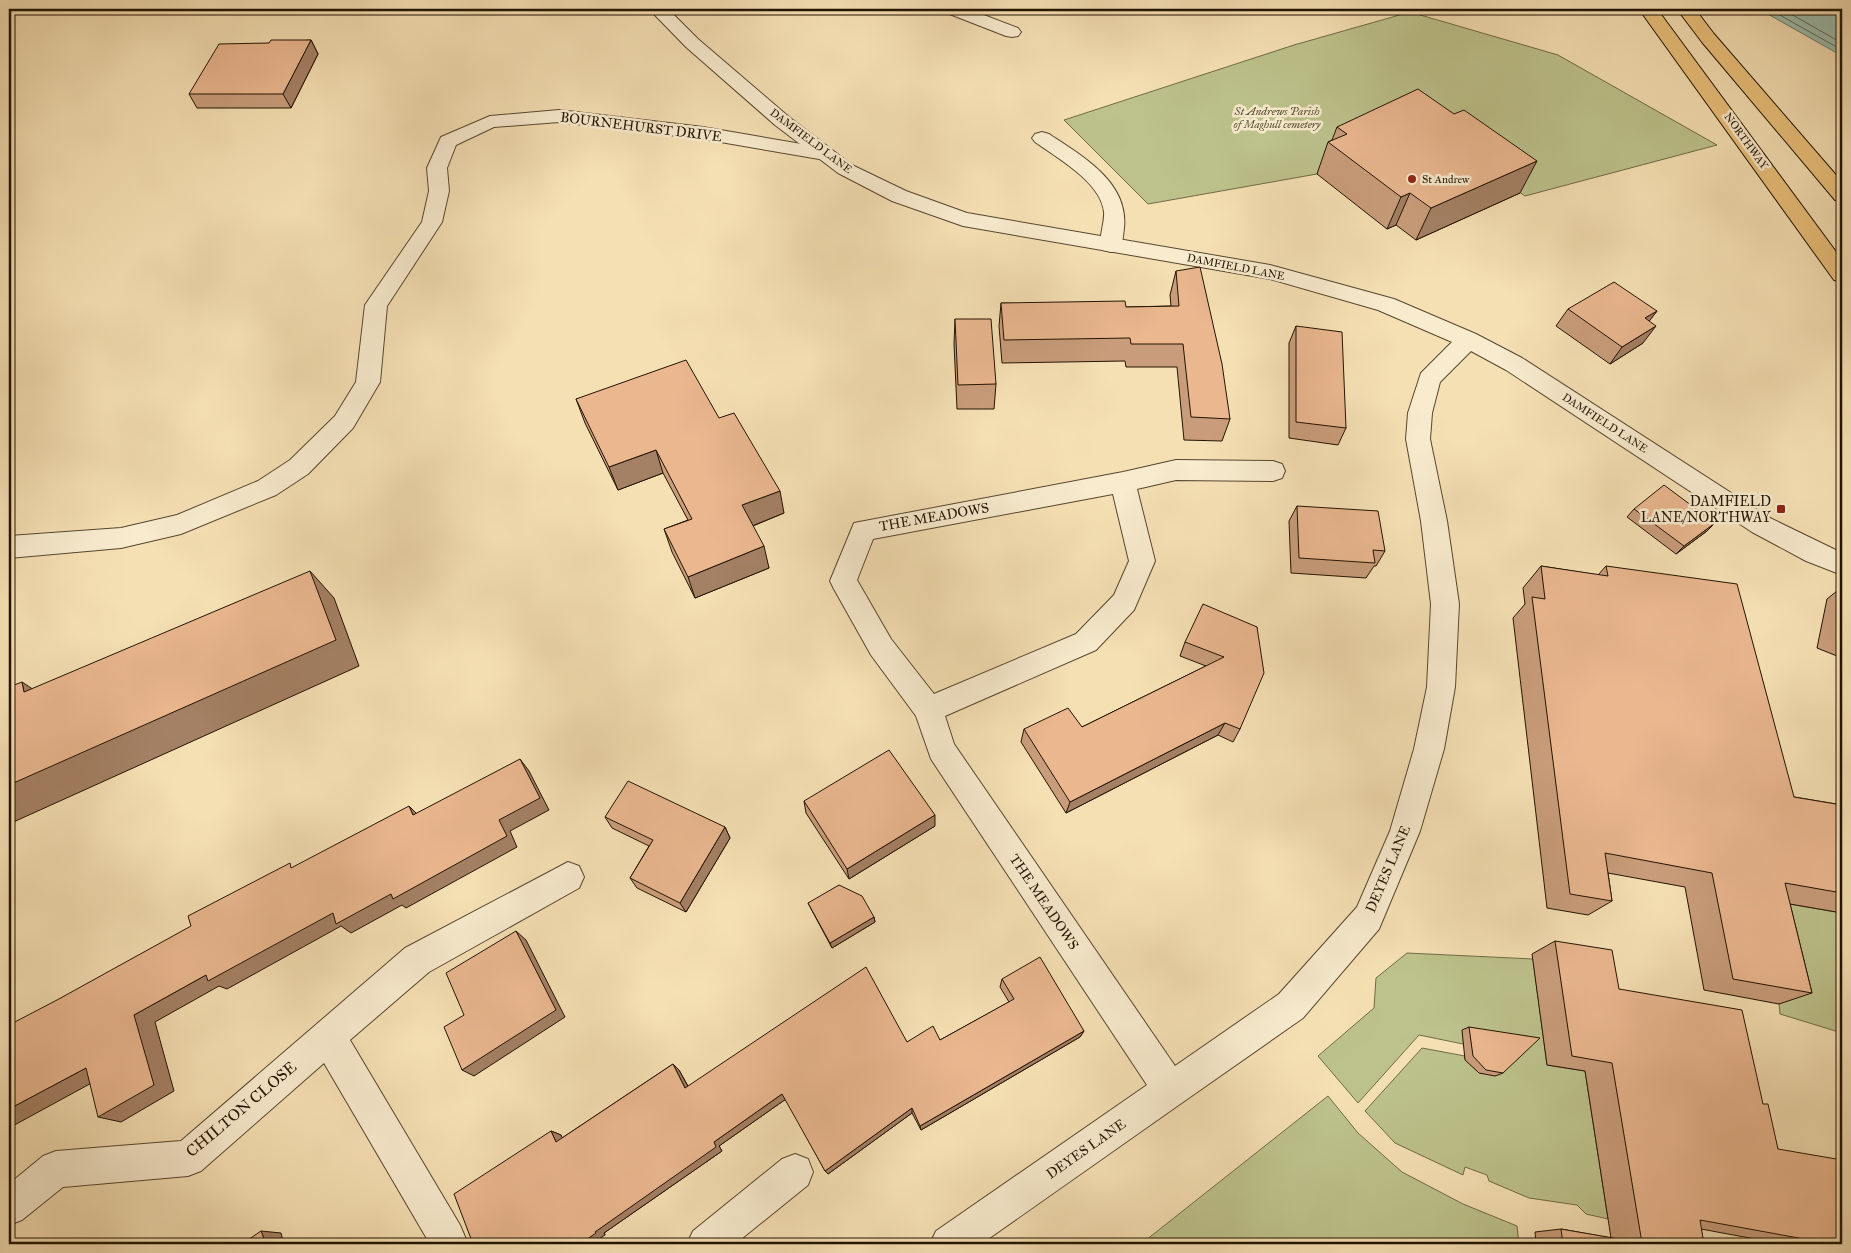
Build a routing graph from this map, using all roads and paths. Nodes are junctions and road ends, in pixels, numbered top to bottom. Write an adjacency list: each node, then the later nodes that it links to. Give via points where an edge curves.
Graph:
1 (658, 9): 7 (street, DAMFIELD LANE, via 707,56)
2 (953, 9): 5 (street)
3 (1648, 9): 10 (highway, NORTHWAY)
4 (1686, 9): 8 (highway)
5 (1012, 32)
6 (1042, 138): 9 (street, via 1095,178 1108,194 1114,210)
7 (825, 154): 9 (street, DAMFIELD LANE, via 845,169 899,196 964,219); 14 (street, BOURNEHURST DRIVE, via 703,133 559,116 490,122 448,141 437,168 439,191 432,222 376,305 368,382 344,422 299,467 267,488 181,524 121,538)
8 (1842, 195)
9 (1111, 245): 11 (street, DAMFIELD LANE, via 1270,272 1386,304)
10 (1842, 275)
11 (1468, 340): 15 (street, DAMFIELD LANE, via 1514,364 1761,525); 21 (street, DEYES LANE, via 1430,379 1420,413 1418,439 1434,521 1445,604 1441,687 1429,749 1405,831 1368,918 1291,1006)
12 (1272, 471): 13 (street, THE MEADOWS, via 1176,470)
13 (1124, 482): 18 (street, via 1142,561 1124,602 1086,642); 18 (street, THE MEADOWS, via 863,530 843,581 881,647)
14 (9, 547)
15 (1815, 553): 16 (street, DAMFIELD LANE); 17 (street, DAMFIELD LANE)
16 (1842, 557)
17 (1842, 564)
18 (929, 710): 21 (street, THE MEADOWS, via 941,750)
19 (568, 877): 20 (street, CHILTON CLOSE, via 417,960)
20 (328, 1036): 23 (street, CHILTON CLOSE, via 188,1158 56,1169); 24 (street)
21 (1170, 1090): 26 (street, DEYES LANE)
22 (795, 1172): 25 (street)
23 (9, 1207)
24 (449, 1244)
25 (706, 1244)
26 (949, 1244)

